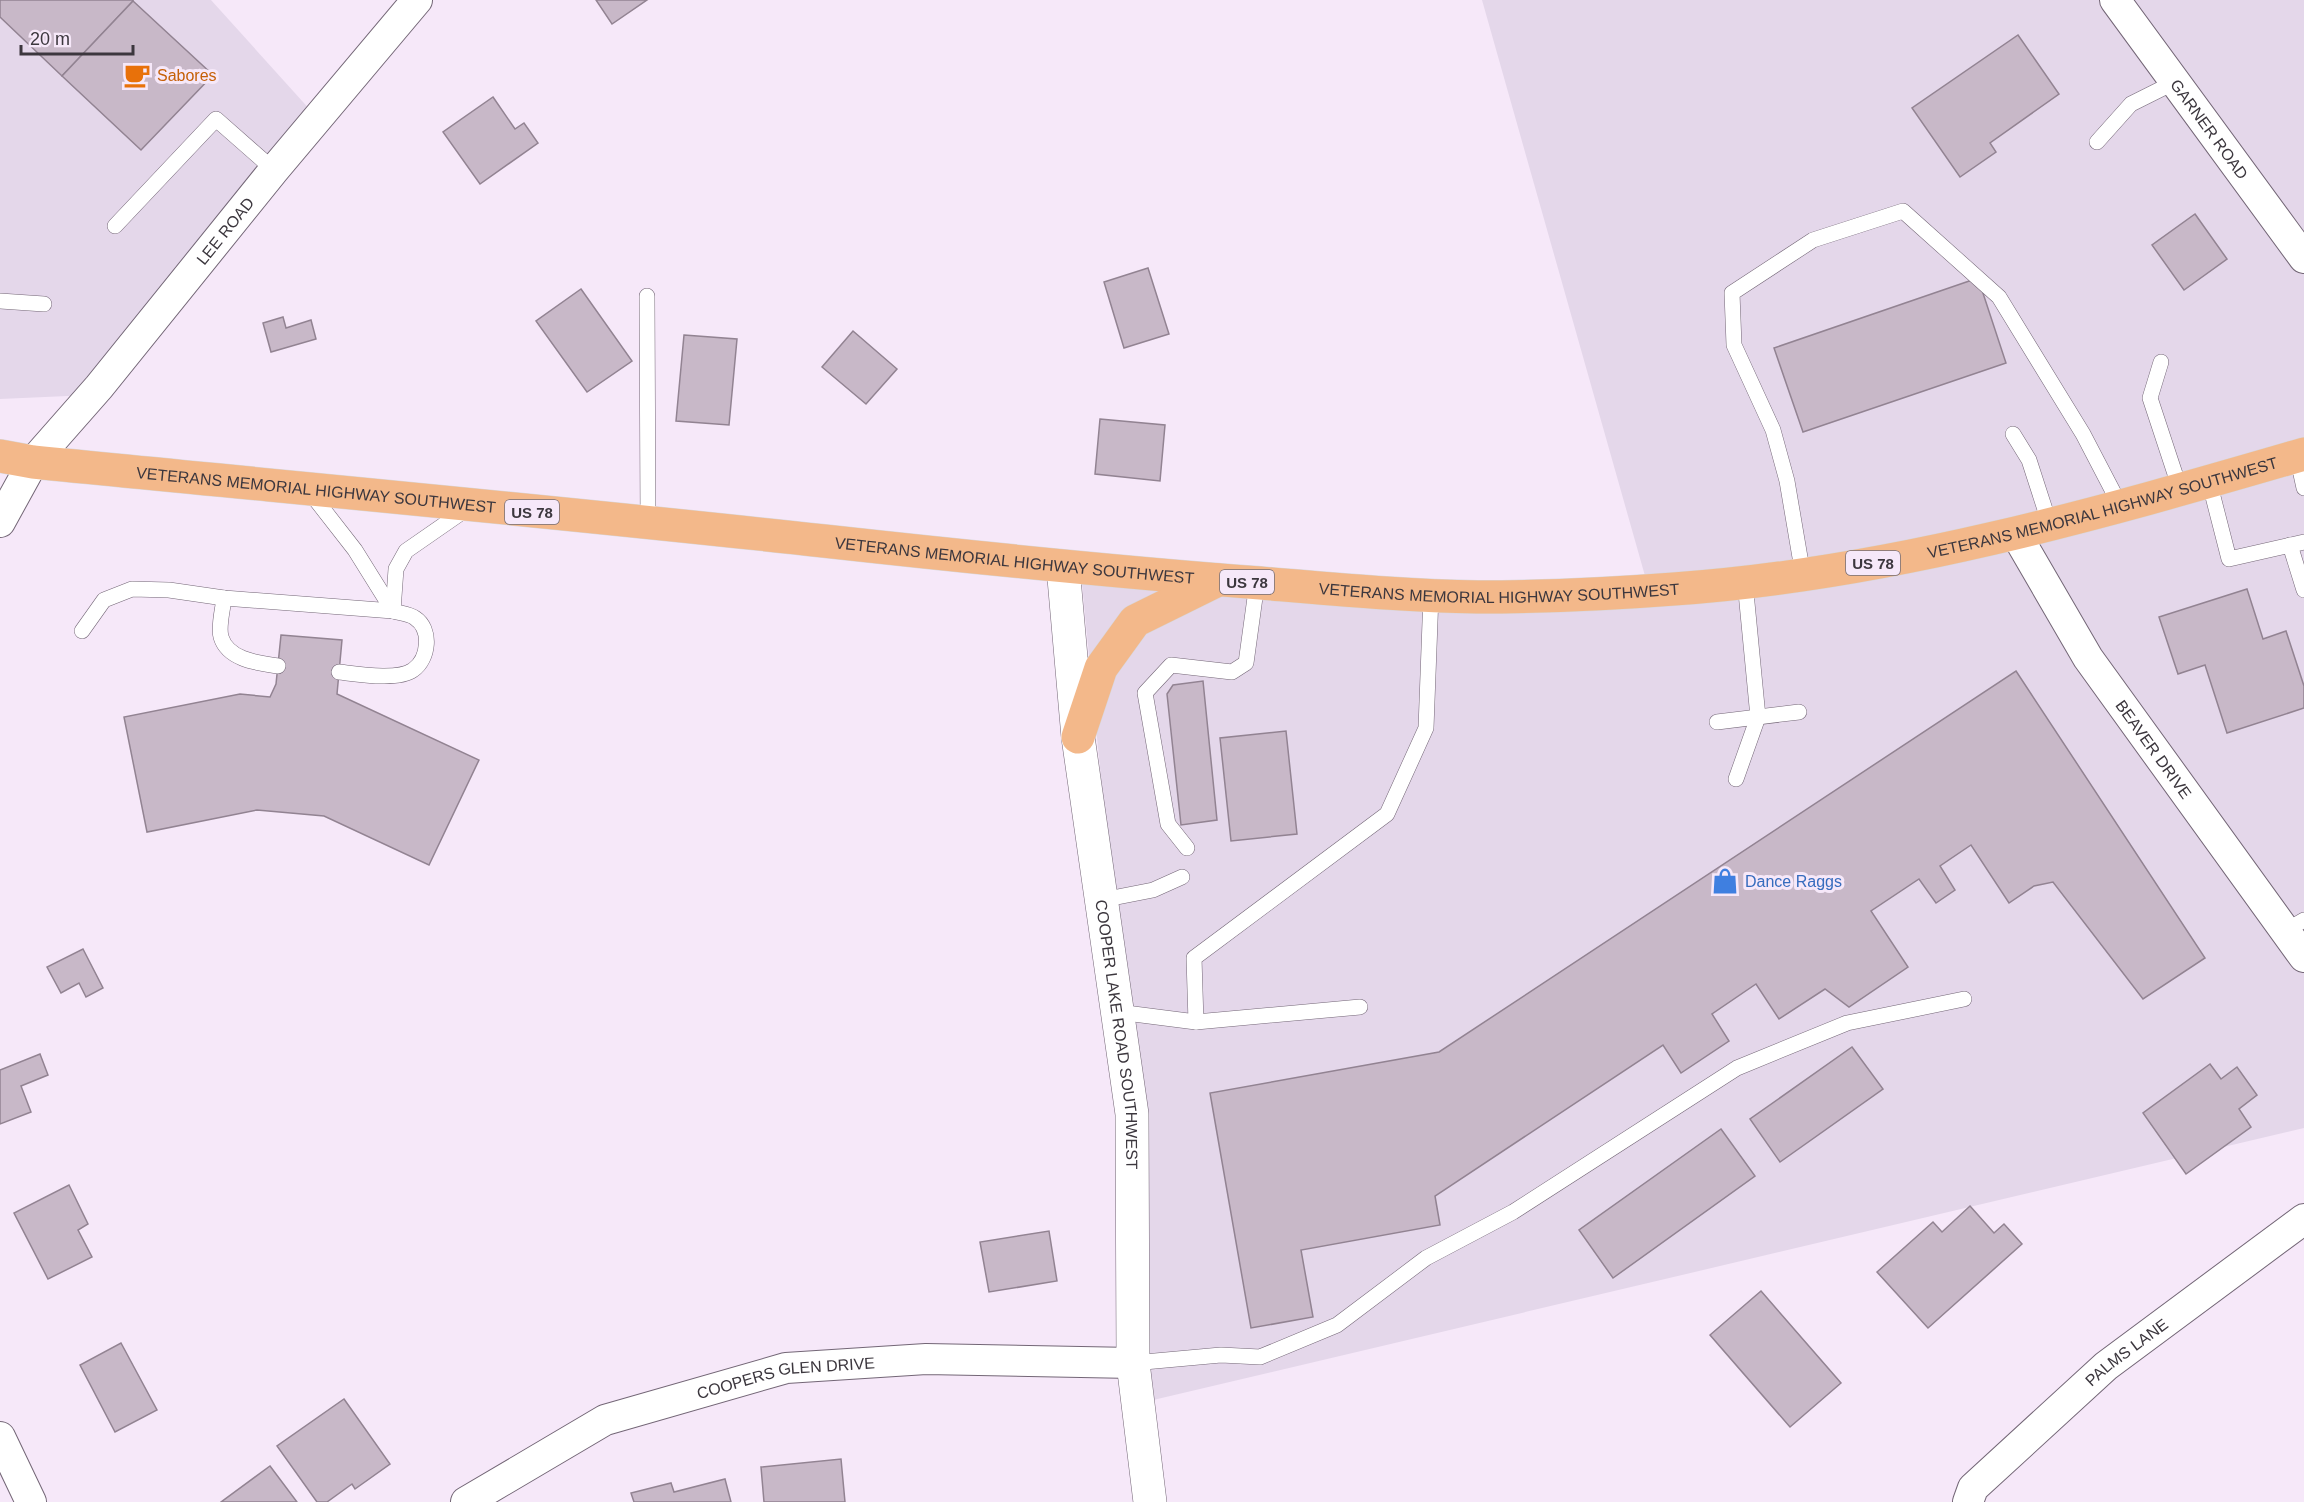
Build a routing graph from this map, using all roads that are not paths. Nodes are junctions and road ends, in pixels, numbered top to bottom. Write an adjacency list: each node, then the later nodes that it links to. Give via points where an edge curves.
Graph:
1 (417, 0): 5 (street, LEE ROAD)
2 (2115, 0): 3 (street, GARNER ROAD)
3 (2175, 82): 4 (lane, via 2131,104); 7 (street, GARNER ROAD)
4 (2097, 142)
5 (274, 170): 6 (lane, via 216,119); 15 (street, LEE ROAD, via 99,387)
6 (115, 226)
7 (2304, 258)
8 (647, 296): 22 (lane)
9 (0, 301): 10 (lane)
10 (44, 304)
11 (2161, 362): 16 (lane, via 2150,398)
12 (2013, 434): 23 (lane, via 2029,460)
13 (2301, 455): 16 (main road, VETERANS MEMORIAL HIGHWAY SOUTHWEST / US 78); 17 (lane)
14 (0, 456): 15 (main road, VETERANS MEMORIAL HIGHWAY SOUTHWEST / US 78)
15 (33, 462): 18 (main road, VETERANS MEMORIAL HIGHWAY SOUTHWEST / US 78); 21 (street, LEE ROAD)
16 (2194, 485): 19 (main road, VETERANS MEMORIAL HIGHWAY SOUTHWEST / US 78); 25 (lane, via 2229,560)
17 (2304, 488)
18 (307, 489): 20 (main road, VETERANS MEMORIAL HIGHWAY SOUTHWEST / US 78); 34 (lane, via 356,550)
19 (2120, 505): 23 (main road, VETERANS MEMORIAL HIGHWAY SOUTHWEST / US 78); 27 (lane, via 2083,434 1999,297 1904,211 1812,240 1732,293 1734,345 1773,430)
20 (471, 506): 22 (main road, VETERANS MEMORIAL HIGHWAY SOUTHWEST / US 78); 34 (lane, via 406,551 396,569)
21 (0, 522)
22 (648, 523): 26 (main road, VETERANS MEMORIAL HIGHWAY SOUTHWEST / US 78)
23 (2050, 525): 24 (main road, VETERANS MEMORIAL HIGHWAY SOUTHWEST / US 78)
24 (2016, 534): 27 (main road, VETERANS MEMORIAL HIGHWAY SOUTHWEST / US 78); 46 (street, BEAVER DRIVE, via 2088,658)
25 (2297, 543): 31 (lane)
26 (1063, 567): 28 (main road, VETERANS MEMORIAL HIGHWAY SOUTHWEST / US 78); 41 (street, COOPER LAKE ROAD SOUTHWEST)
27 (1803, 574): 29 (main road, VETERANS MEMORIAL HIGHWAY SOUTHWEST / US 78)
28 (1218, 580): 30 (main road, VETERANS MEMORIAL HIGHWAY SOUTHWEST / US 78); 41 (main road, via 1135,621 1101,668)
29 (1745, 582): 32 (main road, VETERANS MEMORIAL HIGHWAY SOUTHWEST / US 78, via 1568,595); 39 (lane)
30 (1257, 583): 32 (main road, VETERANS MEMORIAL HIGHWAY SOUTHWEST / US 78); 43 (lane, via 1246,663 1232,672 1171,665 1145,693 1168,825)
31 (2304, 590)
32 (1431, 595): 51 (lane, via 1426,728 1387,814 1194,958)
33 (224, 598): 34 (lane); 35 (lane, via 132,589 104,600); 36 (lane, via 220,635 226,648 242,658)
34 (393, 611): 37 (lane, via 415,617 426,629 427,646 422,660 412,671 398,675)
35 (82, 631)
36 (278, 666)
37 (339, 672)
38 (1799, 712): 39 (lane)
39 (1758, 717): 40 (lane); 42 (lane)
40 (1717, 722)
41 (1078, 737): 45 (street, COOPER LAKE ROAD SOUTHWEST)
42 (1736, 779)
43 (1187, 848)
44 (1182, 877): 45 (lane, via 1153,890)
45 (1102, 900): 50 (street, COOPER LAKE ROAD SOUTHWEST)
46 (2294, 926): 47 (street, BEAVER DRIVE)
47 (2304, 957)
48 (1964, 999): 53 (lane, via 1847,1023 1737,1068 1513,1212 1426,1258 1337,1325 1260,1357 1221,1355)
49 (1360, 1007): 51 (lane)
50 (1118, 1012): 51 (lane); 53 (street, COOPER LAKE ROAD SOUTHWEST, via 1132,1114)
51 (1196, 1022)
52 (2304, 1219): 58 (street, PALMS LANE, via 2106,1366 1973,1488)
53 (1133, 1363): 56 (street, COOPERS GLEN DRIVE, via 926,1359 786,1368 604,1420); 57 (street, COOPER LAKE ROAD SOUTHWEST)
54 (0, 1437): 55 (street)
55 (31, 1502)
56 (466, 1502)
57 (1150, 1502)
58 (1968, 1502)

